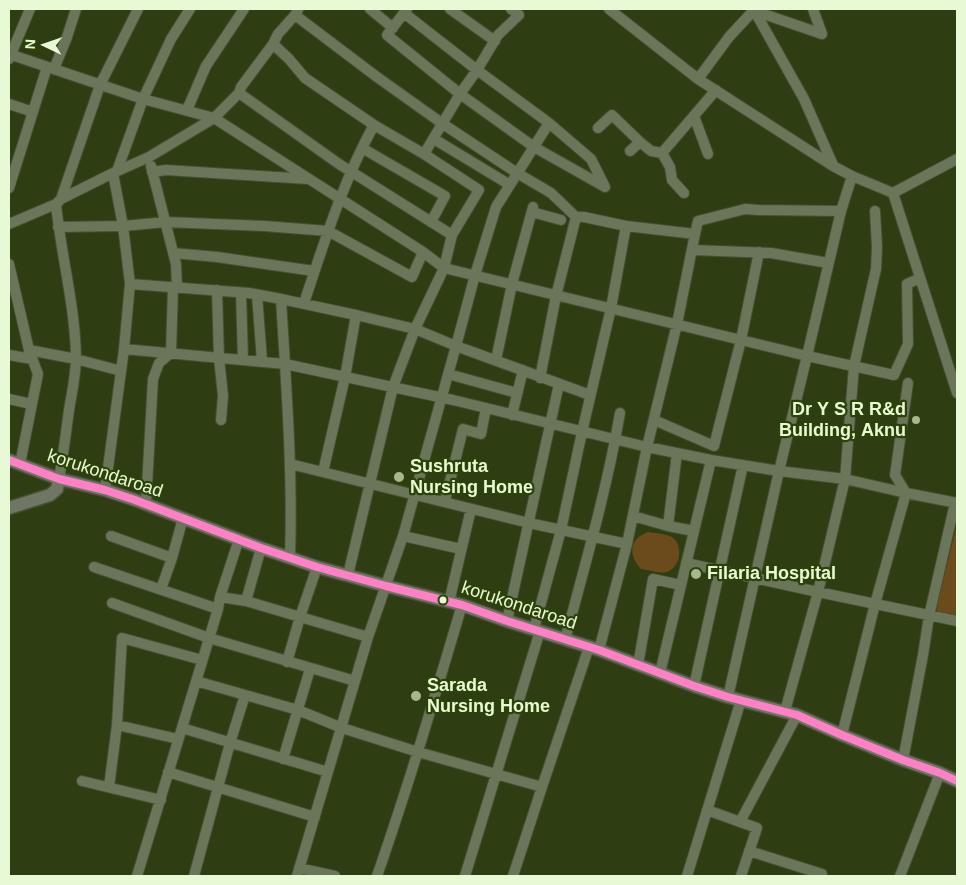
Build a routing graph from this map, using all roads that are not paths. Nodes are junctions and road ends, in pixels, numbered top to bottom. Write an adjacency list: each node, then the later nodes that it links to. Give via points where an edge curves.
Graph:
1 (30, 9): 17 (street)
2 (76, 9): 18 (street, via 67,37)
3 (138, 9): 21 (street)
4 (190, 9): 25 (street, via 172,38)
5 (244, 9): 27 (street, via 206,66)
6 (370, 9): 14 (street)
7 (450, 9): 15 (street)
8 (609, 9): 20 (street)
9 (813, 9): 10 (street, via 822,34)
10 (752, 10): 20 (street); 46 (street, via 804,99)
11 (405, 11): 14 (street); 19 (street)
12 (519, 11): 15 (street)
13 (297, 12): 16 (street); 32 (street, via 377,77)
14 (393, 28): 24 (street, via 387,35)
15 (495, 41): 19 (street)
16 (273, 44): 23 (street); 33 (street, via 305,78)
17 (9, 56): 18 (street)
18 (50, 68): 21 (street); 28 (street)
19 (477, 70): 24 (street); 31 (street)
20 (698, 79): 22 (street)
21 (100, 85): 25 (street); 58 (street)
22 (716, 90): 29 (street); 46 (street)
23 (239, 93): 30 (street); 49 (street)
24 (460, 94): 32 (street); 37 (street)
25 (143, 99): 27 (street); 47 (street)
26 (9, 104): 28 (street)
27 (187, 110): 30 (street)
28 (33, 112): 43 (street)
29 (694, 116): 40 (street); 42 (street)
30 (214, 118): 44 (street); 52 (street)
31 (549, 123): 37 (street); 37 (street, via 591,159 605,187)
32 (443, 124): 35 (street); 50 (street)
33 (374, 125): 38 (street); 41 (street)
34 (598, 128): 36 (street, via 612,116)
35 (434, 139): 41 (street); 53 (street)
36 (640, 142): 39 (street); 40 (street)
37 (534, 147): 50 (street)
38 (362, 148): 49 (street); 64 (street, via 445,196)
39 (630, 151)
40 (662, 153): 55 (street, via 670,167 672,180)
41 (424, 154): 71 (street, via 479,190)
42 (708, 154)
43 (13, 156): 54 (street)
44 (149, 156): 47 (street); 48 (street)
45 (957, 159): 56 (street)
46 (833, 166): 51 (street)
47 (115, 172): 58 (street); 66 (street)
48 (152, 172): 52 (street, via 166,170); 63 (street)
49 (351, 172): 57 (street); 64 (street)
50 (517, 173): 53 (street); 61 (street, via 551,193)
51 (852, 176): 56 (street); 60 (street)
52 (309, 179): 57 (street)
53 (510, 185): 80 (street, via 496,207)
54 (9, 188)
55 (684, 193)
56 (893, 193): 81 (street)
57 (339, 198): 69 (street); 73 (street)
58 (58, 202): 65 (street); 68 (street)
59 (876, 211): 110 (street, via 876,269)
60 (841, 212): 70 (street, via 746,209 698,221); 76 (street)
61 (576, 217): 67 (street); 88 (street)
62 (562, 220): 83 (street, via 533,209)
63 (166, 222): 66 (street); 69 (street); 75 (street)
64 (432, 222): 71 (street)
65 (9, 224)
66 (123, 226): 68 (street); 82 (street)
67 (626, 226): 70 (street); 91 (street)
68 (58, 227): 105 (street, via 74,325)
69 (328, 231): 73 (street, via 412,277); 79 (street)
70 (695, 234): 72 (street)
71 (452, 235): 78 (street)
72 (692, 250): 74 (street); 95 (street)
73 (423, 252): 78 (street)
74 (759, 252): 76 (street); 97 (street)
75 (173, 253): 79 (street); 84 (street)
76 (828, 263): 103 (street)
77 (9, 264): 93 (street)
78 (444, 268): 80 (street); 96 (street)
79 (314, 271): 90 (street)
80 (475, 275): 83 (street); 98 (street)
81 (920, 278): 110 (street, via 907,284 908,344 894,375); 114 (street)
82 (130, 284): 84 (street); 99 (street)
83 (512, 284): 88 (street); 107 (street)
84 (175, 287): 85 (street); 100 (street)
85 (217, 290): 86 (street); 104 (street)
86 (242, 293): 87 (street); 106 (street)
87 (257, 295): 89 (street); 108 (street)
88 (556, 296): 91 (street); 116 (street)
89 (281, 298): 90 (street); 109 (street)
90 (304, 304): 94 (street)
91 (610, 308): 95 (street); 122 (street)
92 (9, 310): 93 (street)
93 (21, 311): 102 (street)
94 (356, 315): 96 (street); 115 (street)
95 (677, 324): 97 (street); 130 (street)
96 (415, 329): 98 (street); 119 (street)
97 (741, 340): 103 (street); 130 (street, via 714,446)
98 (456, 346): 107 (street); 113 (street)
99 (124, 349): 100 (street); 111 (street)
100 (171, 353): 104 (street); 150 (street, via 159,363 153,379)
101 (9, 355): 102 (street)
102 (31, 355): 105 (street); 125 (street, via 38,374)
103 (808, 356): 110 (street); 140 (street)
104 (220, 358): 106 (street); 129 (street)
105 (76, 359): 111 (street); 142 (street)
106 (243, 360): 108 (street)
107 (496, 360): 112 (street)
108 (262, 362): 109 (street)
109 (284, 364): 115 (street); 138 (street)
110 (854, 366): 143 (street)
111 (122, 370): 145 (street)
112 (522, 370): 116 (street); 120 (street)
113 (448, 374): 120 (street); 123 (street)
114 (954, 374): 121 (street)
115 (345, 377): 119 (street); 141 (street)
116 (540, 378): 118 (street)
117 (908, 383): 146 (street, via 895,475)
118 (558, 384): 122 (street); 131 (street)
119 (393, 387): 123 (street); 144 (street)
120 (517, 392): 128 (street)
121 (957, 393)
122 (590, 395): 132 (street)
123 (442, 398): 126 (street); 147 (street)
124 (9, 399): 125 (street)
125 (31, 404): 137 (street)
126 (486, 408): 128 (street); 148 (street, via 481,434 463,430)
127 (620, 412): 133 (street)
128 (512, 415): 131 (street)
129 (221, 420)
130 (654, 420): 134 (street)
131 (550, 424): 132 (street); 155 (street)
132 (582, 432): 133 (street); 157 (street)
133 (615, 440): 134 (street); 161 (street)
134 (647, 447): 135 (street); 153 (street)
135 (677, 453): 136 (street); 156 (street)
136 (711, 460): 139 (street); 158 (street)
137 (14, 462): 142 (main road, korukondaroad)
138 (290, 464): 141 (street); 166 (street)
139 (743, 465): 140 (street); 171 (street)
140 (779, 471): 143 (street); 173 (street)
141 (323, 472): 144 (street)
142 (59, 479): 145 (main road, korukondaroad); 151 (main road, via 57,489 50,495)
143 (845, 479): 146 (street); 177 (street)
144 (370, 484): 147 (street); 172 (street)
145 (105, 490): 150 (main road, korukondaroad)
146 (906, 493): 149 (street); 182 (street)
147 (414, 494): 148 (street); 160 (street)
148 (445, 501): 152 (street)
149 (956, 503): 184 (street)
150 (146, 504): 154 (main road, korukondaroad)
151 (9, 508)
152 (471, 508): 155 (street); 165 (street)
153 (633, 516): 156 (street); 163 (street)
154 (183, 518): 162 (main road, korukondaroad); 167 (street)
155 (528, 523): 157 (street); 186 (street)
156 (668, 526): 158 (street)
157 (561, 530): 161 (street); 188 (street)
158 (694, 531): 168 (street)
159 (111, 536): 167 (street)
160 (403, 536): 165 (street); 174 (street)
161 (593, 536): 163 (street); 191 (street)
162 (239, 539): 164 (main road, korukondaroad); 178 (street)
163 (627, 544): 192 (street)
164 (262, 548): 166 (main road, korukondaroad); 179 (street)
165 (461, 549): 181 (street)
166 (290, 557): 169 (main road, korukondaroad)
167 (172, 558): 176 (street)
168 (686, 563): 171 (street); 175 (street)
169 (317, 566): 172 (main road, korukondaroad); 185 (street)
170 (94, 567): 176 (street)
171 (719, 570): 173 (street); 200 (street)
172 (348, 575): 174 (main road, korukondaroad)
173 (754, 578): 177 (street); 202 (street)
174 (386, 586): 181 (main road, korukondaroad); 189 (street)
175 (681, 586): 195 (street, via 653,579); 197 (street)
176 (161, 589): 183 (street)
177 (818, 592): 182 (street); 204 (street)
178 (220, 597): 179 (street); 183 (street)
179 (246, 601): 185 (street)
180 (112, 603): 190 (street)
181 (456, 604): 186 (main road, korukondaroad); 211 (street)
182 (875, 604): 184 (street); 208 (street)
183 (218, 609): 190 (street)
184 (929, 616): 187 (street); 213 (street)
185 (300, 617): 189 (street); 194 (street)
186 (507, 621): 188 (main road, korukondaroad)
187 (957, 621)
188 (537, 630): 191 (main road, korukondaroad); 217 (street)
189 (368, 637): 199 (street)
190 (209, 638): 193 (street); 194 (street)
191 (565, 640): 192 (main road, korukondaroad)
192 (594, 649): 195 (main road, korukondaroad); 222 (street)
193 (202, 660): 198 (street); 205 (street, via 122,638)
194 (287, 662): 196 (street)
195 (638, 665): 197 (main road, korukondaroad)
196 (310, 668): 199 (street); 203 (street)
197 (660, 673): 200 (main road, korukondaroad)
198 (196, 681): 201 (street); 206 (street)
199 (355, 681): 207 (street)
200 (694, 686): 202 (main road, korukondaroad)
201 (245, 695): 203 (street); 210 (street)
202 (735, 699): 204 (main road, korukondaroad); 224 (street)
203 (298, 710): 207 (street); 212 (street)
204 (791, 713): 208 (main road, korukondaroad); 226 (street)
205 (117, 725): 209 (street); 220 (street)
206 (182, 728): 209 (street); 210 (street)
207 (342, 728): 211 (street); 215 (street)
208 (842, 735): 213 (main road, korukondaroad)
209 (178, 739): 214 (street)
210 (230, 743): 212 (street); 221 (street)
211 (418, 752): 217 (street); 232 (street)
212 (283, 759): 215 (street)
213 (903, 760): 216 (main road, korukondaroad)
214 (168, 772): 221 (street); 223 (street)
215 (328, 772): 225 (street)
216 (940, 773): 219 (main road, korukondaroad); 238 (street)
217 (496, 774): 222 (street); 233 (street)
218 (82, 781): 220 (street)
219 (957, 781)
220 (109, 787): 223 (street)
221 (218, 787): 225 (street); 230 (street)
222 (542, 787): 234 (street)
223 (161, 800): 229 (street)
224 (707, 810): 226 (street); 235 (street)
225 (315, 817): 228 (street)
226 (740, 822): 227 (street, via 757,828)
227 (749, 851): 236 (street); 237 (street)
228 (298, 872): 231 (street)
229 (137, 876)
230 (194, 876)
231 (336, 876)
232 (377, 876)
233 (465, 876)
234 (514, 876)
235 (687, 876)
236 (741, 876)
237 (821, 876)
238 (900, 876)

